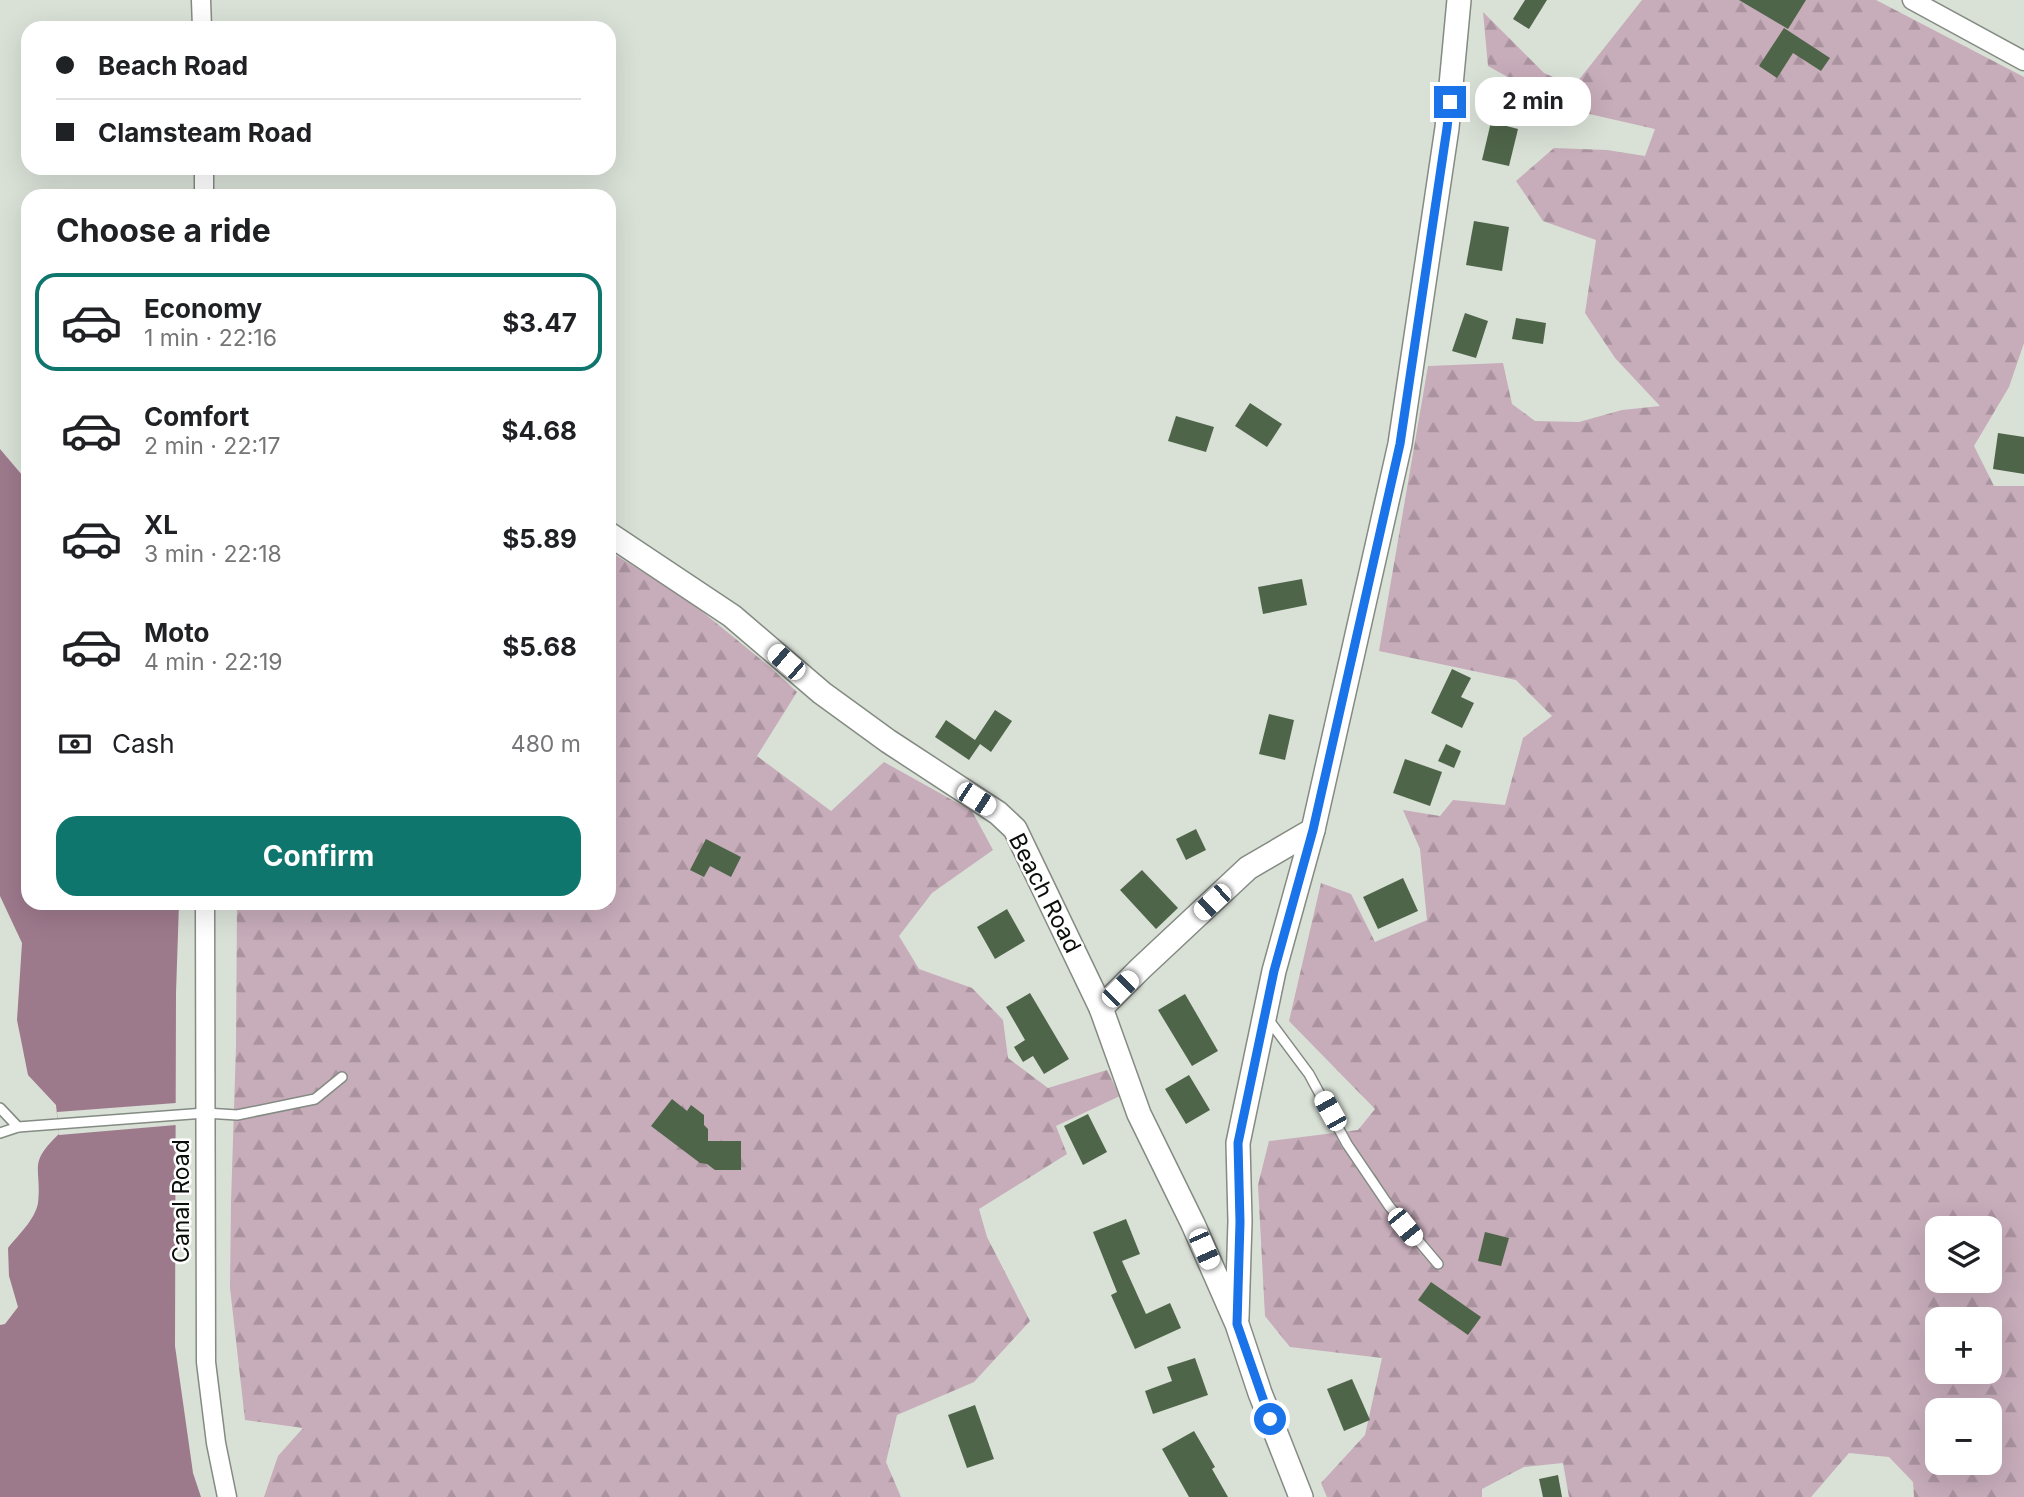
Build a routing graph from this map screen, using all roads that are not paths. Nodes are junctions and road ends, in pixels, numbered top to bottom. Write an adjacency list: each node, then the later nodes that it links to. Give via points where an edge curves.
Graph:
1 (201, 0): 4 (street)
2 (1459, 0): 7 (street, via 1447,128 1400,444)
3 (1912, 0): 5 (street)
4 (202, 21)
5 (2024, 61)
6 (616, 539): 9 (street, Beach Road, via 732,616 822,693 1015,829)
7 (1313, 830): 9 (street, via 1248,868); 10 (street)
8 (205, 910): 13 (street, Canal Road)
9 (1101, 1008): 17 (street, Beach Road, via 1139,1114)
10 (1265, 1015): 16 (lane, via 1309,1074 1347,1144 1389,1206); 17 (street, via 1238,1143)
11 (342, 1077): 13 (lane, via 315,1098 237,1115)
12 (0, 1108): 14 (lane)
13 (205, 1113): 14 (lane); 18 (street, Canal Road, via 206,1363)
14 (18, 1127): 15 (lane)
15 (0, 1133)
16 (1438, 1264)
17 (1237, 1324): 19 (street, Beach Road)
18 (227, 1497)
19 (1301, 1497)

